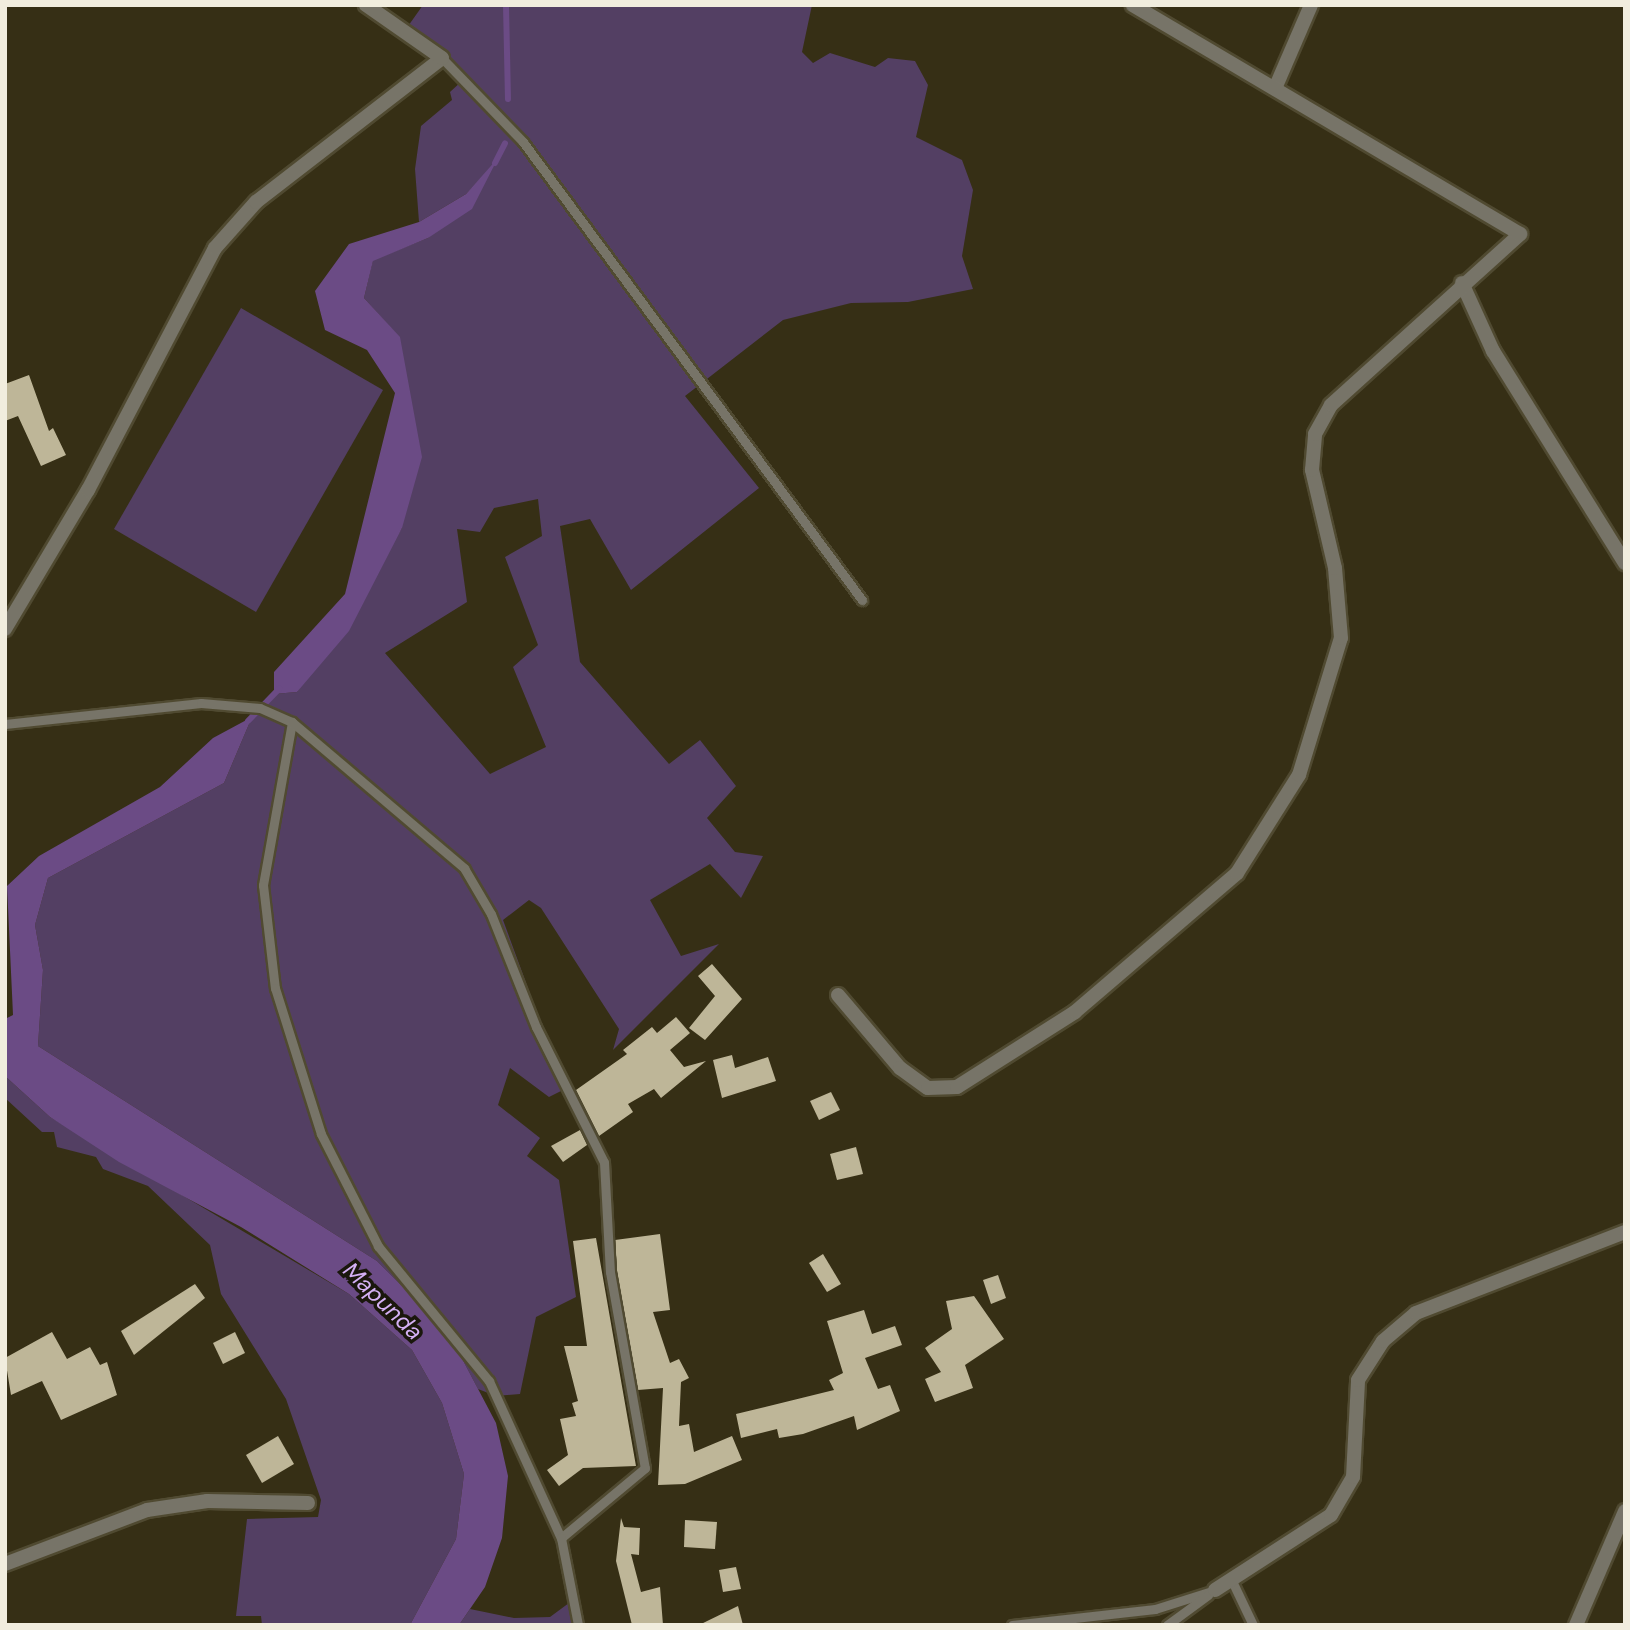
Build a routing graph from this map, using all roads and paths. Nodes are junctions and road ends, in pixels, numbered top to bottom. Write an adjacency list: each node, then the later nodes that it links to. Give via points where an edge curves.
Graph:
1 (366, 5): 4 (street)
2 (1133, 5): 5 (street)
3 (1311, 5): 5 (street)
4 (442, 58): 8 (lane, via 523,142); 9 (street, via 256,202 215,248 88,490)
5 (1276, 86): 6 (street, via 1520,234)
6 (1462, 284): 7 (street, via 1493,351); 12 (street, via 1331,405 1315,434 1312,470 1335,568 1341,638 1299,775 1237,873 1075,1012 957,1087 928,1088 900,1068)
7 (1625, 563)
8 (862, 600)
9 (5, 629)
10 (292, 722): 11 (lane, via 260,708 201,703); 16 (lane, via 263,885 275,988 321,1134 378,1246 489,1381); 16 (lane, via 464,868 491,914 536,1027 604,1162 610,1272 645,1468)
11 (5, 724)
12 (838, 995)
13 (1625, 1232): 18 (street, via 1416,1313 1383,1341 1358,1380 1353,1477 1331,1515)
14 (309, 1503): 17 (street, via 206,1501 147,1510)
15 (1625, 1511): 24 (street)
16 (561, 1538): 20 (lane)
17 (5, 1564)
18 (1232, 1581): 19 (street); 23 (lane)
19 (1215, 1590): 21 (lane, via 1155,1609); 22 (lane)
20 (578, 1625)
21 (1012, 1625)
22 (1167, 1625)
23 (1252, 1625)
24 (1576, 1625)

